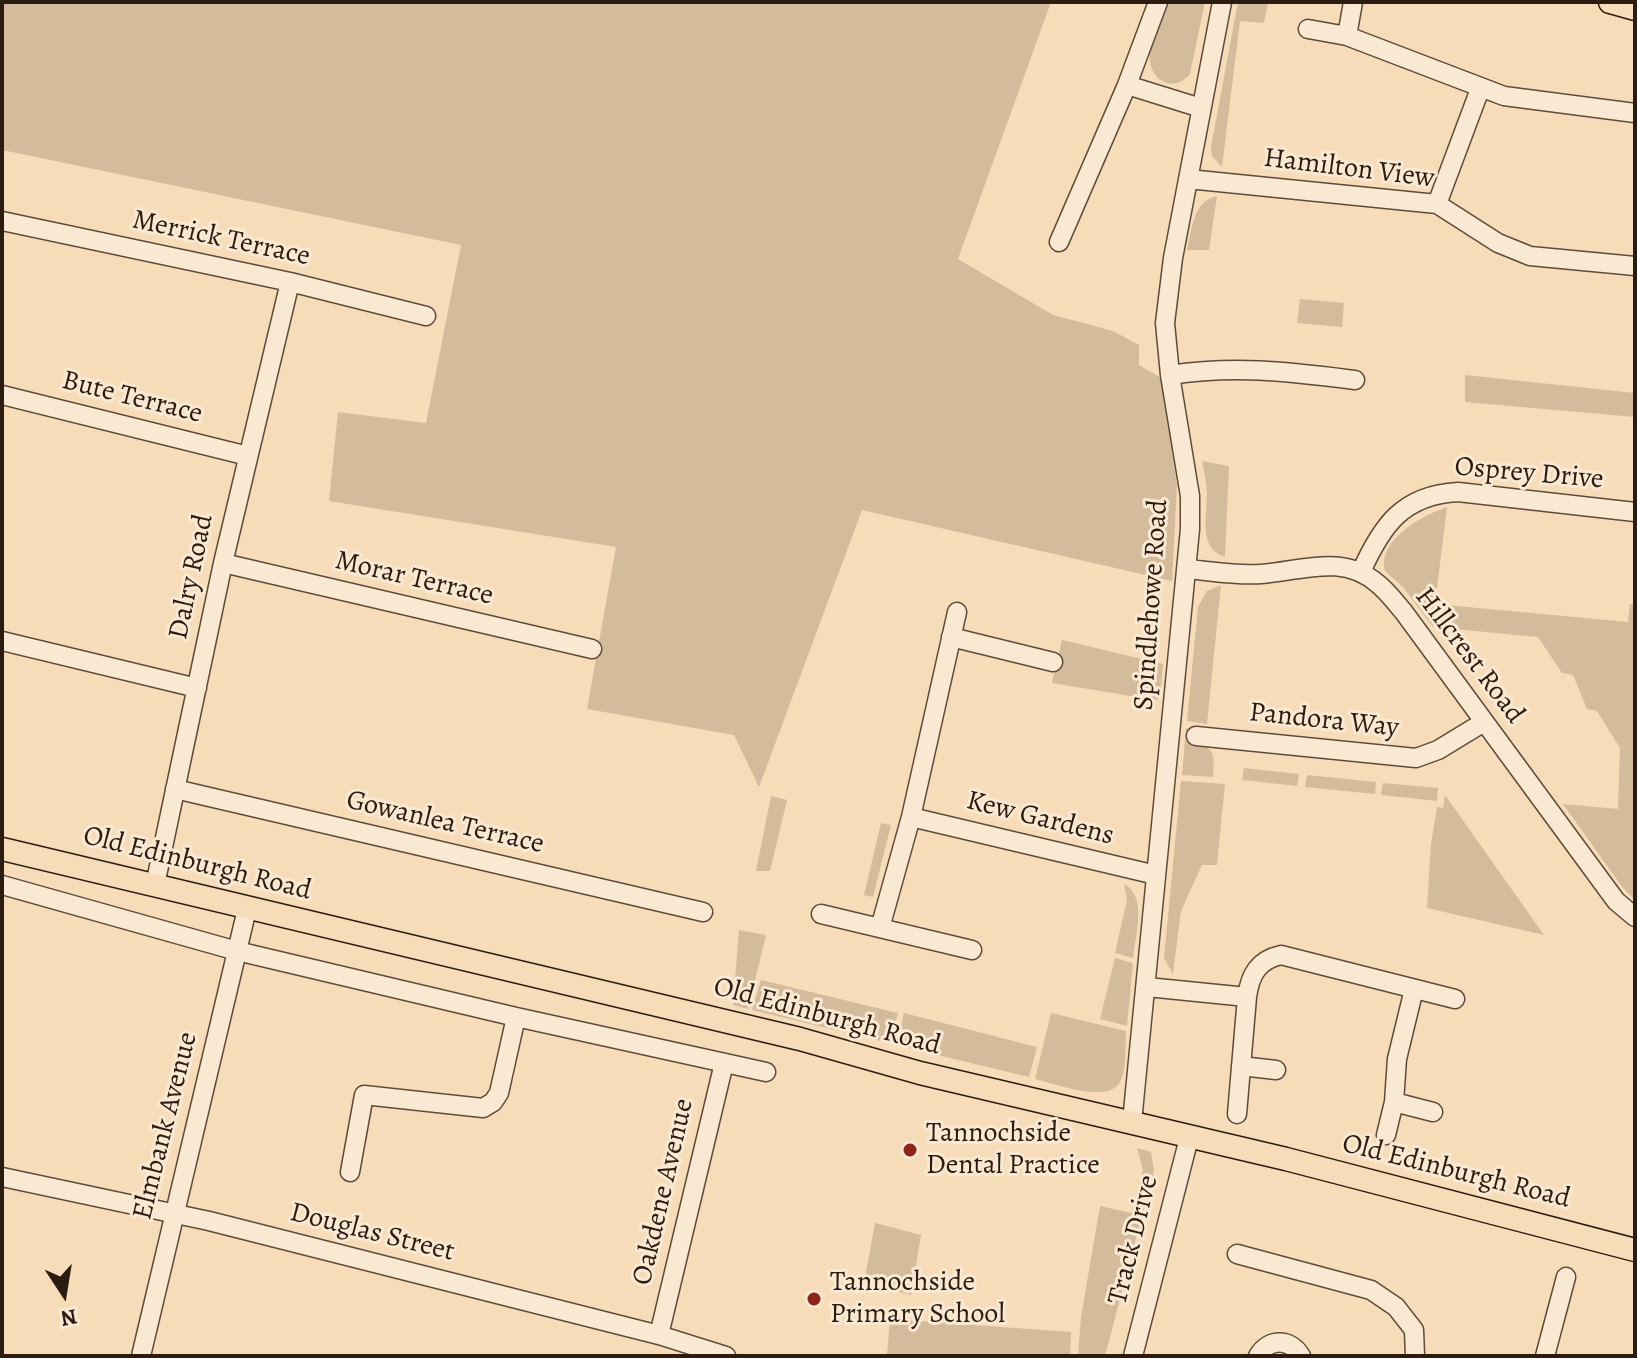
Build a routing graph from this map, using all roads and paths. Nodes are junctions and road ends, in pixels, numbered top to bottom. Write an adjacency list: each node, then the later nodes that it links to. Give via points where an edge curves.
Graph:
1 (1158, 2): 8 (street)
2 (1222, 2): 10 (street, Spindlehowe Road)
3 (1353, 2): 7 (street)
4 (1610, 2): 5 (main road)
5 (1635, 9)
6 (1308, 29): 7 (street)
7 (1347, 36): 9 (street)
8 (1127, 85): 10 (street); 15 (street)
9 (1480, 89): 11 (street); 13 (street)
10 (1201, 108): 12 (street, Spindlehowe Road)
11 (1635, 113)
12 (1188, 179): 13 (street, Hamilton View); 19 (street, Spindlehowe Road, via 1165,323)
13 (1437, 204): 16 (street, Hamilton View, via 1498,243 1530,256)
14 (2, 221): 17 (street, Merrick Terrace)
15 (1059, 242)
16 (1635, 266)
17 (290, 282): 18 (street, Merrick Terrace); 22 (street, Dalry Road)
18 (426, 316)
19 (1170, 375): 20 (street, via 1262,369); 25 (street, Spindlehowe Road, via 1190,496)
20 (1355, 380)
21 (2, 395): 22 (street, Bute Terrace)
22 (248, 456): 24 (street, Dalry Road)
23 (1635, 512): 26 (street, Osprey Drive, via 1437,493 1410,504 1387,524)
24 (223, 563): 30 (street, Morar Terrace); 32 (street, Dalry Road)
25 (1187, 569): 26 (street, via 1262,574 1343,565); 38 (street, Spindlehowe Road)
26 (1361, 572): 33 (street, Hillcrest Road, via 1403,611)
27 (957, 612): 28 (street)
28 (951, 637): 31 (street); 36 (street)
29 (2, 641): 32 (street)
30 (592, 649)
31 (1053, 662)
32 (197, 688): 35 (street, Dalry Road)
33 (1484, 722): 34 (street, Pandora Way, via 1416,758); 44 (street, Hillcrest Road, via 1616,901)
34 (1196, 736)
35 (175, 789): 40 (street, Dalry Road); 42 (street, Gowanlea Terrace)
36 (911, 817): 38 (street, Kew Gardens); 45 (street)
37 (2, 849): 40 (main road, Old Edinburgh Road)
38 (1156, 875): 48 (street, Spindlehowe Road)
39 (2, 885): 47 (street)
40 (155, 885): 41 (main road, Old Edinburgh Road)
41 (247, 909): 47 (street, Elmbank Avenue); 60 (main road, Old Edinburgh Road, via 448,953)
42 (703, 912)
43 (821, 914): 45 (street)
44 (1635, 917)
45 (880, 928): 46 (street)
46 (972, 950)
47 (237, 951): 52 (street); 65 (street, Elmbank Avenue)
48 (1147, 987): 50 (street); 60 (street, Spindlehowe Road)
49 (1414, 989): 50 (street, via 1281,955 1258,967); 51 (street); 57 (street, via 1397,1059)
50 (1247, 997): 54 (street)
51 (1455, 999)
52 (516, 1017): 53 (street); 63 (street, via 499,1093 483,1108 364,1095)
53 (724, 1063): 56 (street); 69 (street, Oakdene Avenue)
54 (1241, 1066): 55 (street); 59 (street)
55 (1276, 1070)
56 (766, 1072)
57 (1394, 1102): 58 (street); 61 (street)
58 (1433, 1112)
59 (1237, 1114)
60 (1132, 1122): 62 (main road, Old Edinburgh Road)
61 (1386, 1135)
62 (1189, 1138): 66 (main road, Old Edinburgh Road); 73 (street, Track Drive)
63 (350, 1172)
64 (2, 1177): 65 (street, Douglas Street)
65 (174, 1213): 69 (street, Douglas Street); 71 (street, Elmbank Avenue)
66 (1635, 1250)
67 (1237, 1254): 76 (street, via 1371,1290 1396,1307 1414,1330)
68 (1566, 1277): 70 (street)
69 (659, 1335): 72 (street, Douglas Street)
70 (1552, 1354)
71 (141, 1356)
72 (726, 1356)
73 (1133, 1356)
74 (1258, 1356): 75 (street, via 1269,1344 1283,1342)
75 (1301, 1356)
76 (1415, 1356)

